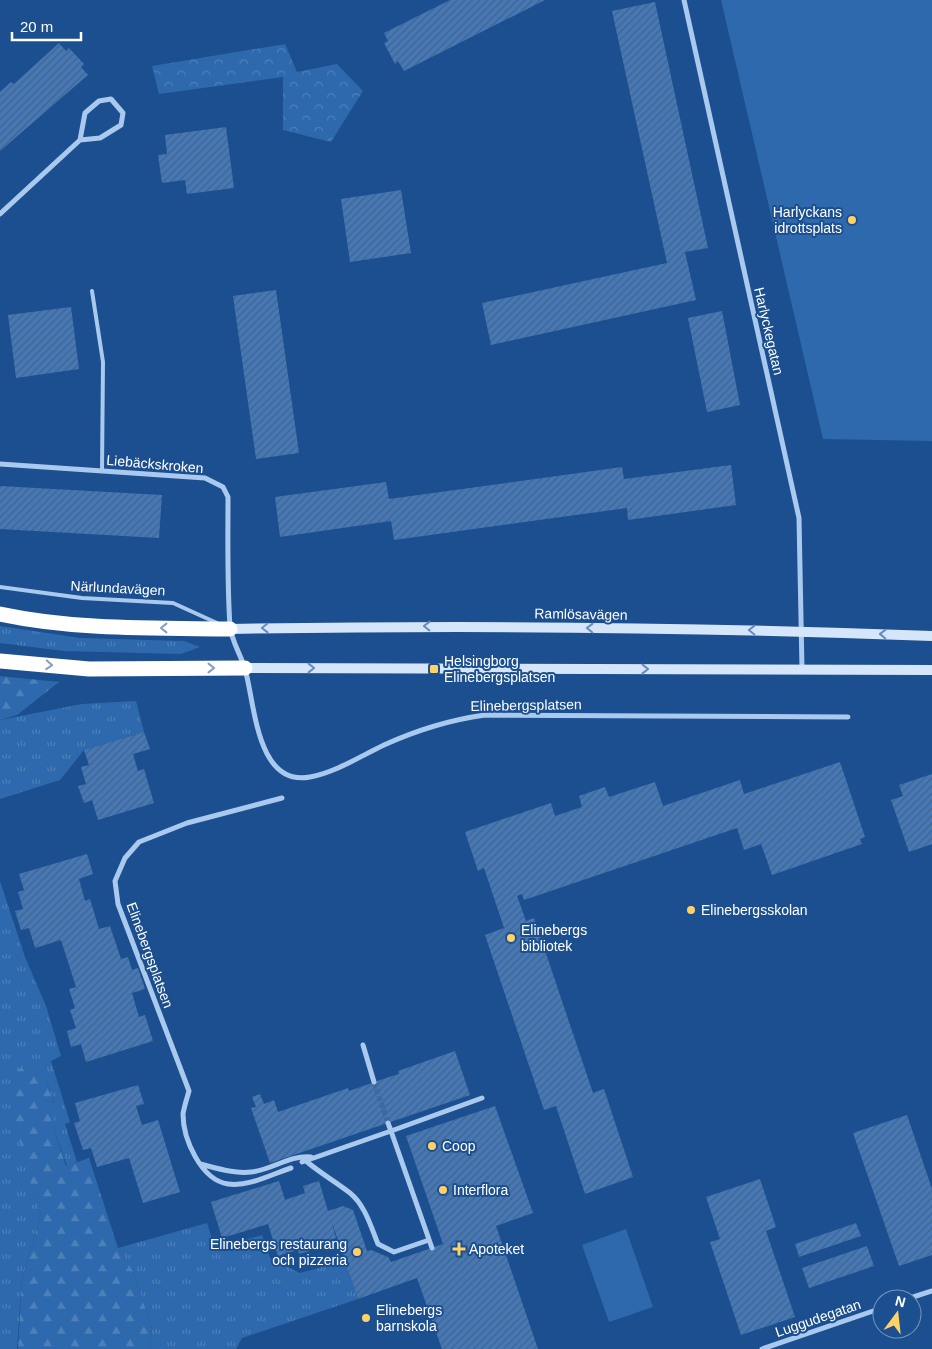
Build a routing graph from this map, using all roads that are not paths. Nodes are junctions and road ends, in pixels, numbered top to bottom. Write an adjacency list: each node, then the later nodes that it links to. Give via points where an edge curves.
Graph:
1 (684, 0): 10 (street, Harlyckegatan, via 799,518)
2 (80, 140): 2 (street, via 85,114 99,101 111,99 122,113 121,125 100,138); 3 (street)
3 (0, 214)
4 (92, 291): 6 (lane, via 103,362)
5 (0, 464): 6 (street, Liebäckskroken)
6 (102, 470): 9 (street, Liebäckskroken, via 205,478 223,488 228,497)
7 (0, 587): 9 (lane, Närlundavägen, via 82,598 173,603)
8 (0, 614): 9 (highway, one-way to 8, via 126,628)
9 (230, 629): 10 (street, Ramlösavägen, one-way to 9, via 396,625); 13 (street, Elinebergsplatsen)
10 (801, 631): 11 (street, Ramlösavägen, one-way to 10); 14 (street, Harlyckegatan)
11 (932, 636)
12 (0, 661): 13 (highway, one-way to 13, via 90,668)
13 (245, 668): 14 (street, one-way to 14); 16 (street, Elinebergsplatsen, via 263,750 286,773 302,777 324,773 415,731 454,719 485,715)
14 (802, 670): 15 (street)
15 (932, 670)
16 (848, 717)
17 (282, 798): 24 (street, Elinebergsplatsen, via 187,823 139,842 125,858 115,881 118,904 189,1091 183,1113 187,1136)
18 (363, 1044): 19 (street)
19 (374, 1082)
20 (482, 1098): 22 (street)
21 (388, 1123): 22 (street)
22 (391, 1131): 23 (street); 26 (street)
23 (312, 1158): 24 (street, via 299,1156 251,1172 227,1171); 26 (street, via 304,1162 351,1194 367,1217 378,1244 394,1252)
24 (200, 1164): 25 (street, Elinebergsplatsen, via 212,1178 228,1184 247,1184)
25 (291, 1168)
26 (429, 1240): 27 (street)
27 (432, 1248)
28 (872, 1311): 29 (street, Luggudegatan)
29 (762, 1349)

